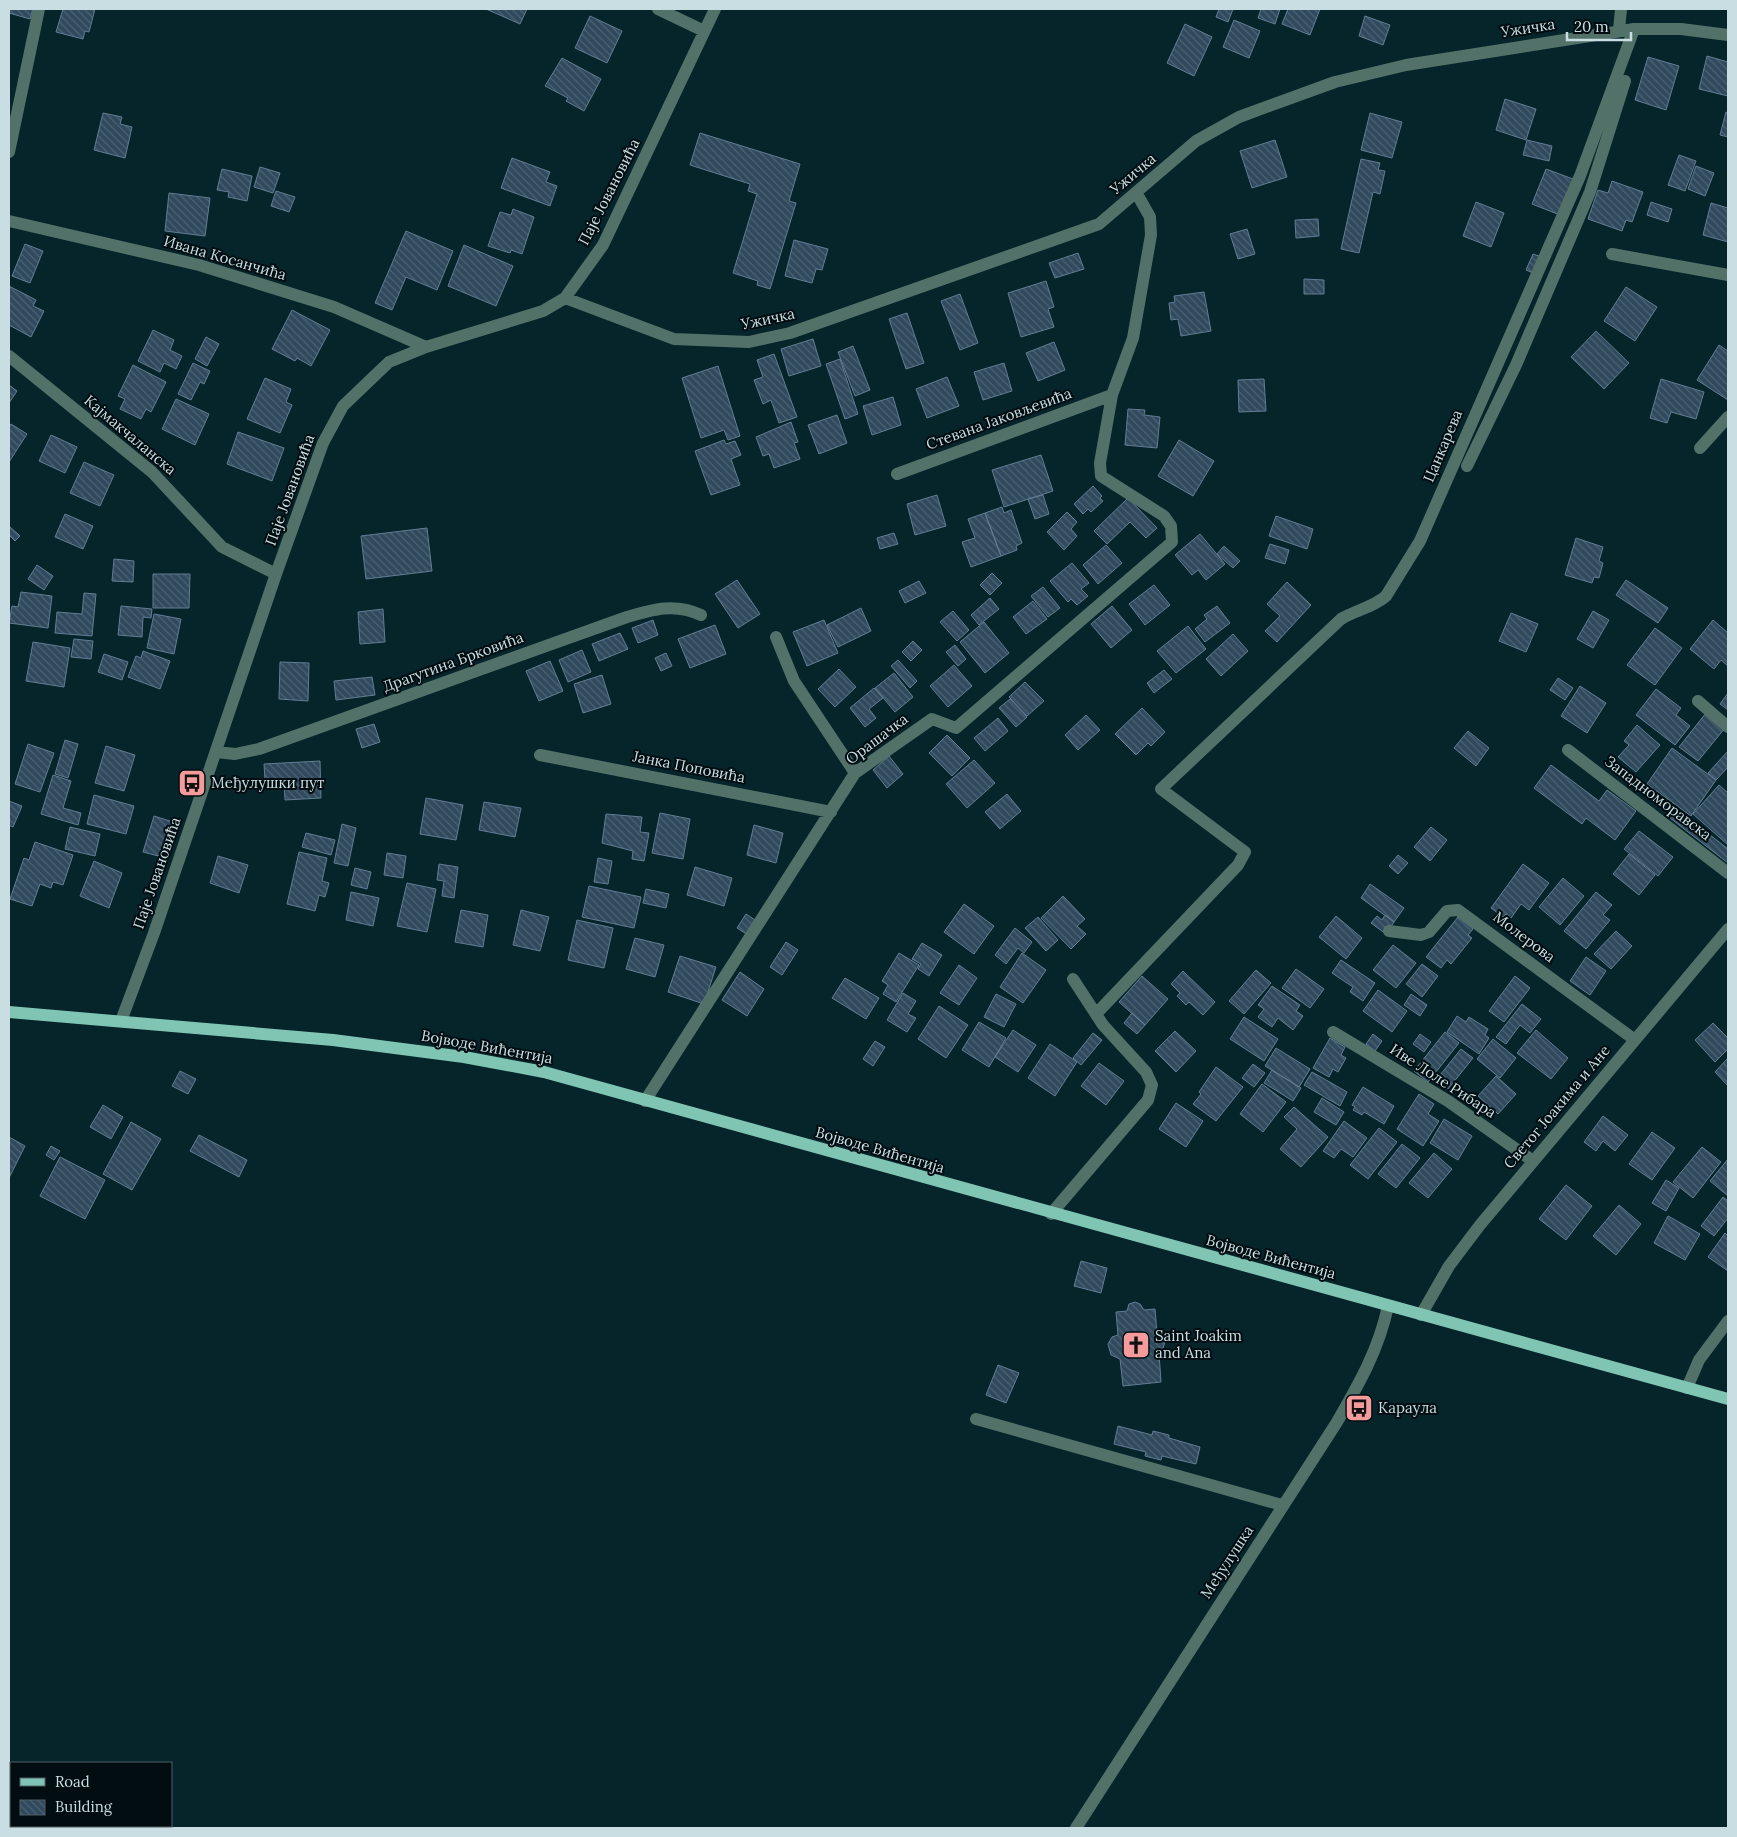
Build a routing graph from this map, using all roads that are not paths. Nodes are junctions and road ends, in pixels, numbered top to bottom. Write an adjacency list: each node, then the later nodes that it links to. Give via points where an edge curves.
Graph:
1 (39, 9): 9 (street)
2 (658, 9): 7 (street)
3 (714, 9): 7 (street, Паје Јовановића)
4 (1621, 9): 6 (street)
5 (1638, 28): 6 (street, Ужичка); 8 (street, Ужичка); 20 (street, via 1590,192 1516,365); 37 (street, Цанкарева, via 1580,176 1420,540 1400,577 1379,602 1341,618 1161,789 1245,852 1238,865)
6 (1619, 30): 10 (street, Ужичка, via 1406,65 1335,82 1239,117 1196,141)
7 (704, 31): 14 (street, Паје Јовановића, via 603,245)
8 (1728, 35)
9 (9, 152)
10 (1137, 194): 14 (street, Ужичка, via 1098,224 790,333 749,342 674,339); 17 (street, via 1150,217 1151,234 1133,338)
11 (9, 221): 15 (street, Ивана Косанчића, via 199,265 334,307)
12 (1612, 254): 13 (street)
13 (1728, 275)
14 (565, 298): 15 (street, Паје Јовановића, via 543,311)
15 (426, 346): 22 (street, Паје Јовановића, via 389,362 343,406 323,443)
16 (9, 356): 22 (street, Кајмакчаланска, via 152,472 222,547)
17 (1112, 395): 21 (street, Стевана Јаковљевића); 30 (street, Орашачка, via 1100,463 1101,476 1164,516 1171,526 1172,542 956,728 932,719)
18 (1728, 417): 19 (street)
19 (1700, 448)
20 (1467, 466)
21 (897, 474)
22 (276, 574): 28 (street, Паје Јовановића)
23 (701, 616): 28 (street, Драгутина Брковића, via 671,607 627,617 259,749 235,754)
24 (776, 637): 30 (street, via 794,681)
25 (1698, 701): 26 (street)
26 (1728, 727)
27 (1568, 750): 32 (street, Западноморавска)
28 (216, 752): 38 (street, Паје Јовановића)
29 (540, 755): 31 (street, Јанка Поповића)
30 (856, 772): 31 (street, Орашачка)
31 (831, 812): 41 (street, Орашачка)
32 (1728, 873)
33 (1728, 929): 40 (street, Светог Јоакима и Ане)
34 (1389, 931): 40 (street, Молерова, via 1421,935 1429,932 1447,911 1458,910)
35 (1073, 979): 37 (street)
36 (9, 1012): 38 (main road, Војводе Вићентија)
37 (1096, 1014): 43 (street, via 1146,1072 1152,1085 1151,1093)
38 (121, 1020): 41 (main road, Војводе Вићентија, via 464,1056 544,1072)
39 (1333, 1032): 42 (street, Иве Лоле Рибара, via 1448,1101)
40 (1635, 1040): 42 (street, Светог Јоакима и Ане)
41 (645, 1101): 43 (main road, Војводе Вићентија)
42 (1533, 1161): 45 (street, Светог Јоакима и Ане, via 1449,1266)
43 (1051, 1214): 44 (main road, Војводе Вићентија)
44 (1388, 1306): 45 (main road, Војводе Вићентија); 50 (street, Међулушка, via 1371,1362 1337,1422)
45 (1421, 1315): 47 (main road, Војводе Вићентија)
46 (1728, 1321): 47 (street, via 1699,1360)
47 (1687, 1388): 48 (main road, Војводе Вићентија)
48 (1728, 1399)
49 (976, 1419): 50 (street)
50 (1282, 1505): 51 (street, Међулушка)
51 (1076, 1828)

